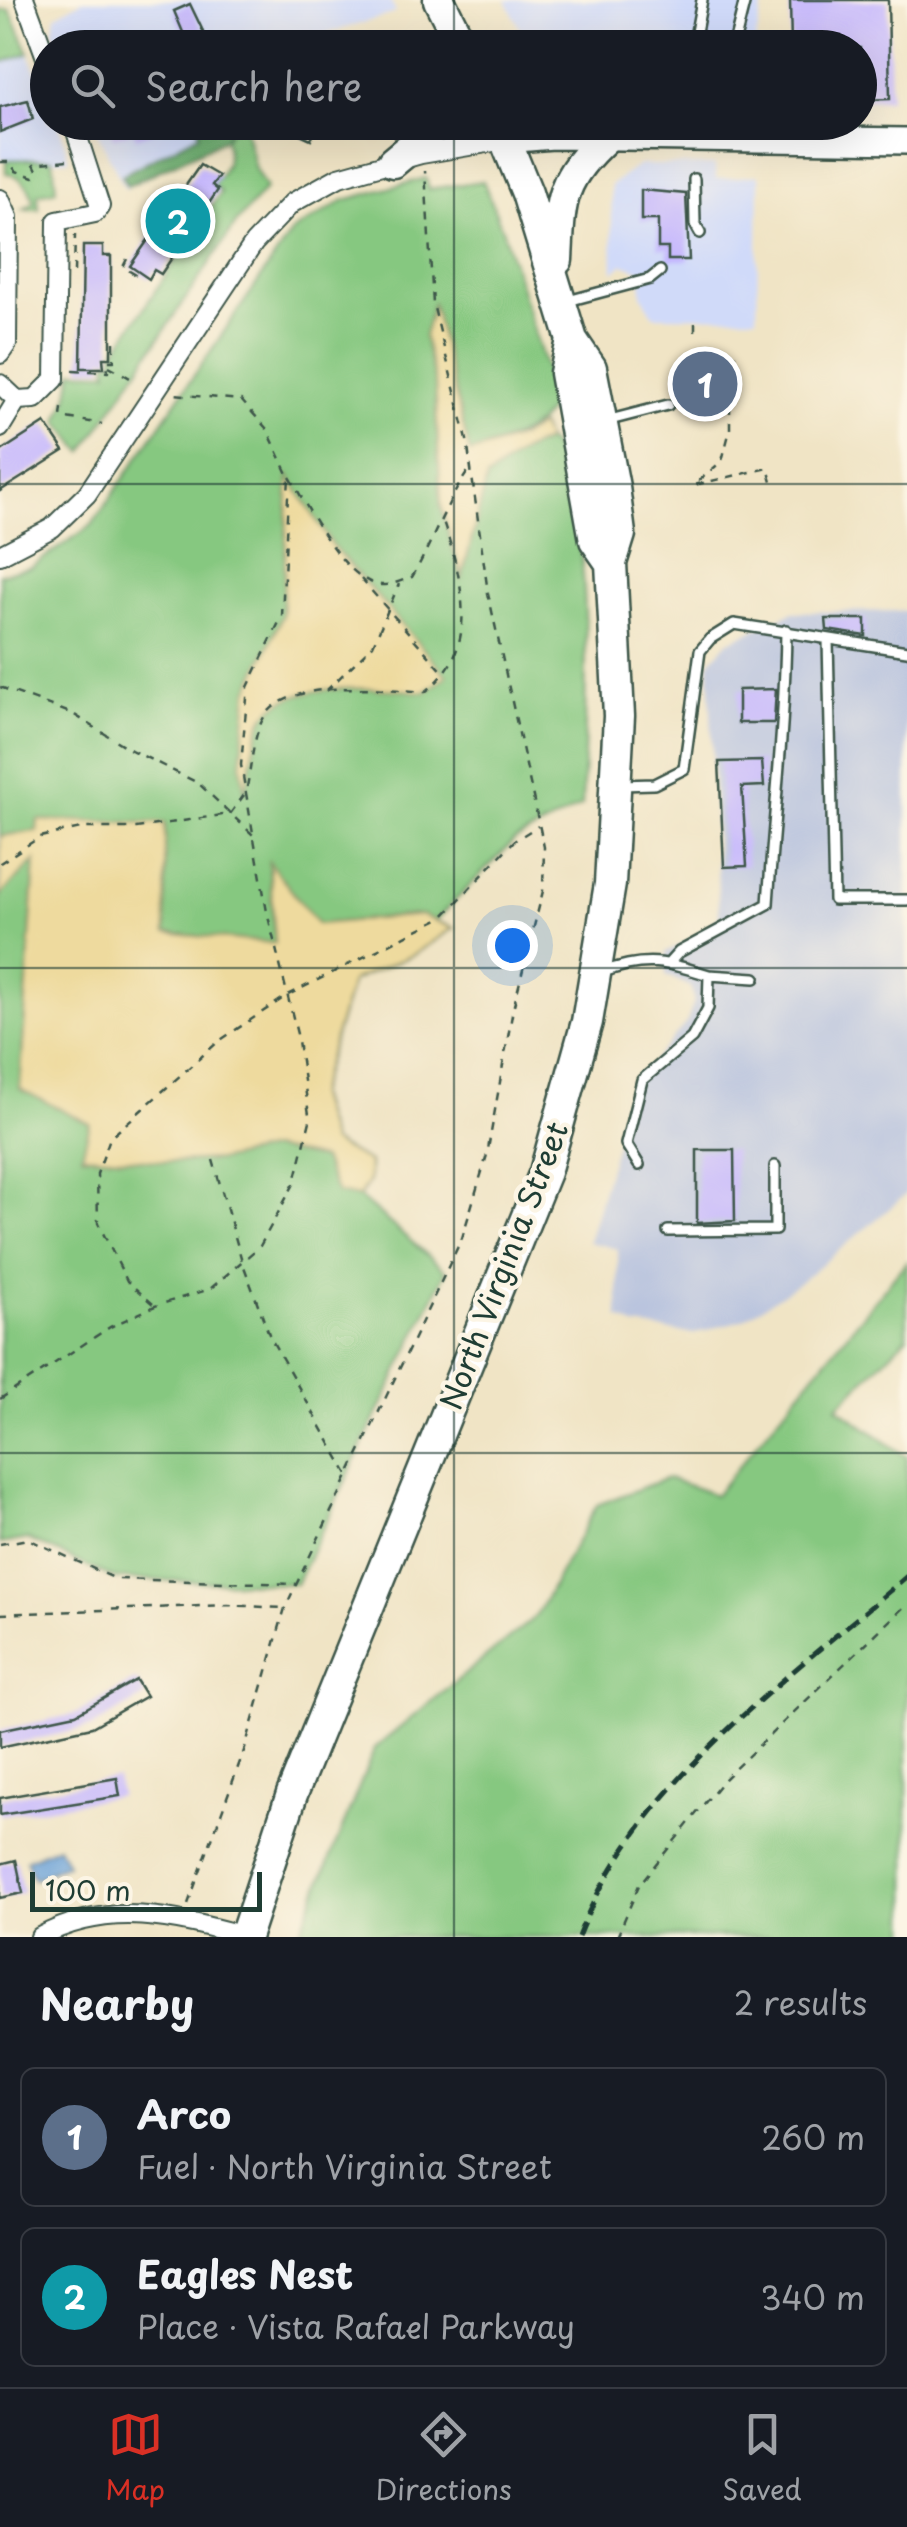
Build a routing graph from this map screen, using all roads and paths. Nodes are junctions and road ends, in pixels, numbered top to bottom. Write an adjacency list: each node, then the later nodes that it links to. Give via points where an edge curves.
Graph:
1 (26, 0): 5 (street)
2 (702, 0): 7 (lane)
3 (744, 0): 8 (lane)
4 (443, 7): 6 (main road)
5 (36, 30)
6 (455, 30)
7 (696, 30)
8 (737, 30)
9 (79, 140): 17 (street)
10 (424, 140): 16 (main road)
11 (470, 140): 16 (street)
12 (505, 140): 27 (main road, North Virginia Street)
13 (603, 140): 27 (main road, via 578,162 563,189)
14 (877, 140): 15 (main road)
15 (907, 142)
16 (407, 158): 37 (street, via 315,188 269,226); 45 (path, via 428,189 432,304)
17 (86, 160): 19 (path, via 34,164 34,177); 38 (street, via 100,206 95,213 56,221 56,379)
18 (0, 162): 19 (path)
19 (16, 171): 20 (path)
20 (10, 178)
21 (694, 179): 23 (lane)
22 (0, 199): 32 (street, via 8,217 7,344)
23 (700, 233)
24 (127, 258): 26 (path, via 122,266)
25 (660, 271): 27 (lane, via 650,279)
26 (136, 275)
27 (559, 293): 31 (main road, North Virginia Street)
28 (695, 317): 29 (path)
29 (694, 331)
30 (114, 340): 33 (path)
31 (572, 340): 42 (main road, North Virginia Street, via 592,368); 50 (main road, North Virginia Street, via 565,374 595,540)
32 (0, 354)
33 (108, 366): 34 (path, via 108,372); 35 (path)
34 (72, 371)
35 (132, 379)
36 (0, 384): 38 (street)
37 (153, 394): 46 (path, via 241,400 268,429); 49 (street, via 70,512)
38 (26, 399): 44 (street)
39 (668, 405): 42 (lane)
40 (730, 406): 47 (path, via 722,461 694,485 768,468)
41 (62, 408): 43 (path, via 61,416)
42 (603, 422): 50 (main road, North Virginia Street, via 620,534)
43 (102, 424)
44 (0, 428)
45 (471, 468): 48 (path); 63 (path, via 488,594)
46 (289, 476): 51 (path); 61 (path, via 282,616 248,688 241,766)
47 (772, 482)
48 (443, 521): 52 (path, via 412,578); 57 (path, via 462,578 462,634)
49 (0, 555)
50 (611, 563): 60 (main road, North Virginia Street)
51 (360, 578): 52 (path, via 383,586); 53 (path)
52 (400, 581): 53 (path)
53 (390, 612): 57 (path); 59 (path, via 373,644)
54 (786, 630): 55 (lane); 60 (lane, via 734,624 710,639 700,651 684,768 654,784); 67 (lane, via 786,721 777,749 768,904)
55 (828, 640): 56 (lane); 66 (lane, via 834,900)
56 (907, 652)
57 (446, 676): 59 (path, via 425,692)
58 (0, 687): 62 (path, via 74,714 198,782)
59 (325, 692): 61 (path, via 289,696 263,718)
60 (618, 786): 68 (main road, North Virginia Street)
61 (246, 792): 62 (path); 64 (path)
62 (230, 814): 64 (path); 65 (path, via 136,828 81,828 40,837)
63 (539, 825): 71 (path, via 514,841 443,917); 79 (path, via 543,892 487,1155 462,1238)
64 (254, 836): 71 (path)
65 (0, 863)
66 (907, 900)
67 (669, 963): 68 (lane, via 636,960); 69 (lane)
68 (596, 975): 87 (main road, North Virginia Street, via 545,1172 292,1794)
69 (709, 975): 70 (lane); 73 (lane, via 708,1008 692,1038 642,1080 626,1144)
70 (755, 978)
71 (288, 995): 76 (path, via 310,1121 295,1182 260,1246); 77 (path, via 219,1041 110,1138 97,1174 98,1222 127,1281)
72 (213, 1160): 76 (path)
73 (640, 1166)
74 (774, 1166): 75 (lane, via 775,1230)
75 (668, 1230)
76 (242, 1261): 77 (path, via 210,1289); 79 (path, via 270,1337)
77 (155, 1306): 78 (path, via 110,1327)
78 (0, 1399)
79 (349, 1475): 81 (path)
80 (0, 1544): 81 (path, via 28,1538 116,1580)
81 (296, 1584): 83 (path)
82 (907, 1604): 88 (path, via 724,1779 638,1886)
83 (285, 1608): 84 (path); 85 (path, via 245,1748)
84 (0, 1614)
85 (183, 1920): 86 (street, via 120,1914 67,1924); 87 (street)
86 (40, 1937)
87 (245, 1937)
88 (617, 1937)

